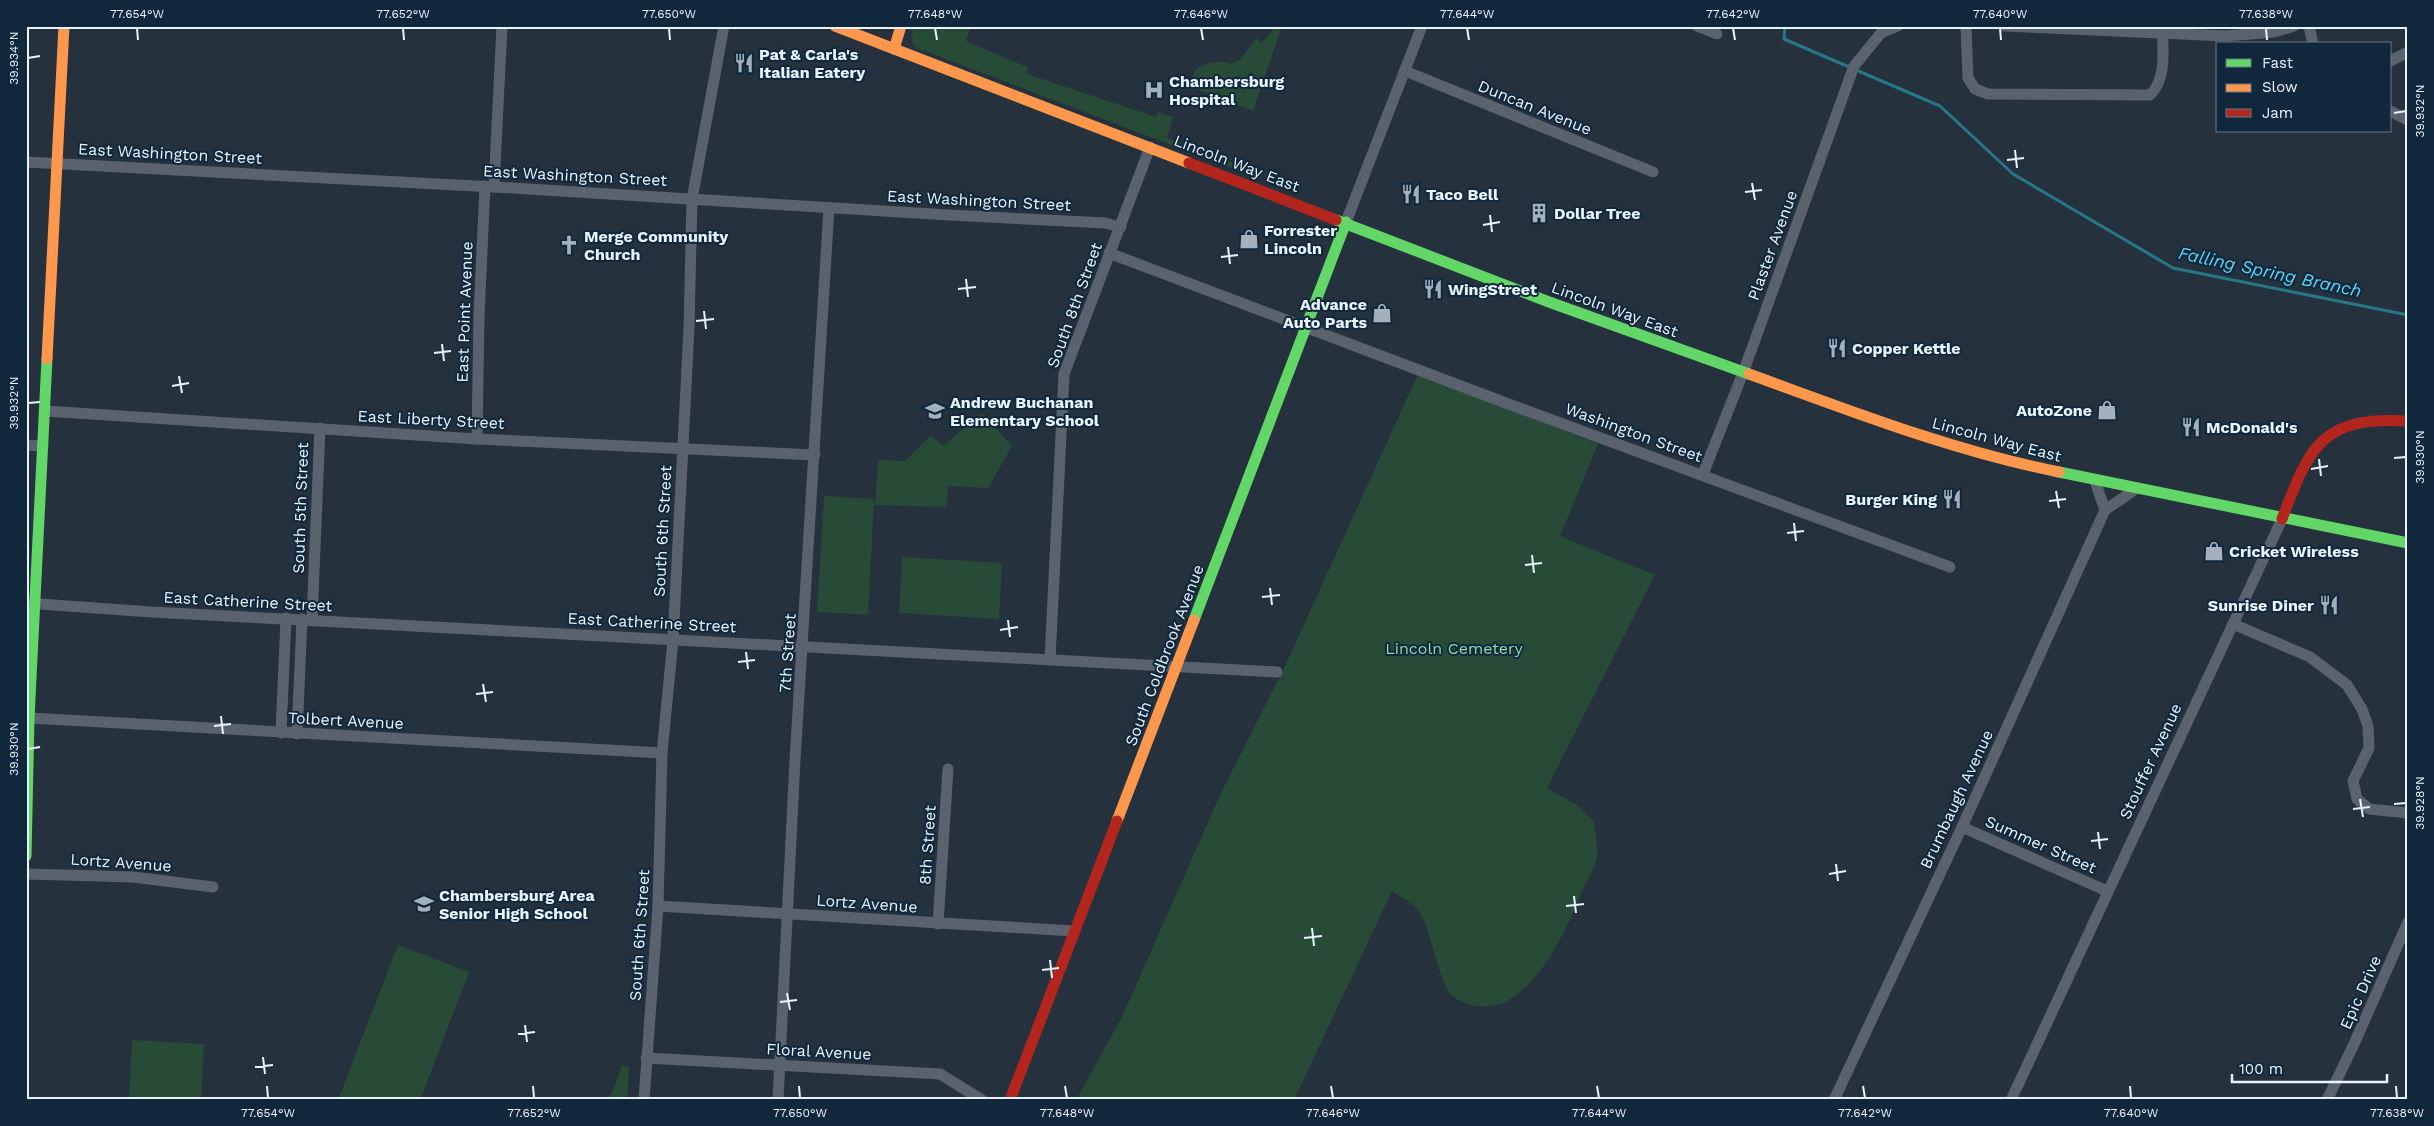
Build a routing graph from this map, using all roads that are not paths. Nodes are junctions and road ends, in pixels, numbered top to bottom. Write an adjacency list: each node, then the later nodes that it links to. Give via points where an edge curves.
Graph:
1 (64, 26): 24 (main road)
2 (502, 26): 26 (street, East Point Avenue)
3 (724, 26): 27 (street, South 6th Street)
4 (835, 26): 16 (main road, Lincoln Way East)
5 (901, 26): 16 (main road)
6 (1422, 26): 19 (street)
7 (1697, 26): 14 (street)
8 (1898, 26): 33 (street, Plaster Avenue, via 1881,33 1854,66)
9 (1966, 26): 13 (street, via 1968,78 1975,89 1988,94 2150,95 2158,88 2162,77)
10 (2004, 26): 13 (street)
11 (2294, 26): 13 (street, via 2241,36)
12 (2309, 26): 15 (street)
13 (2162, 30)
14 (1717, 34)
15 (2313, 42)
16 (894, 49): 22 (main road, Lincoln Way East)
17 (2408, 52): 18 (street)
18 (2392, 60)
19 (1405, 71): 25 (street, Duncan Avenue); 29 (street)
20 (2392, 112): 21 (street)
21 (2408, 120)
22 (1150, 147): 29 (main road, Lincoln Way East); 30 (street, South 8th Street)
23 (26, 162): 24 (street, East Washington Street)
24 (59, 163): 26 (street, East Washington Street); 34 (main road)
25 (1653, 172)
26 (490, 186): 27 (street, East Washington Street); 37 (street, East Point Avenue, via 479,316)
27 (692, 199): 28 (street, East Washington Street); 40 (street, South 6th Street)
28 (829, 208): 30 (street, East Washington Street, via 1023,217); 41 (street, 7th Street)
29 (1346, 222): 32 (main road, South Coldbrook Avenue); 33 (main road, Lincoln Way East)
30 (1121, 227): 31 (street, South 8th Street)
31 (1109, 253): 32 (street, Washington Street); 55 (street, South 8th Street, via 1064,374)
32 (1307, 328): 42 (street, Washington Street); 56 (main road, South Coldbrook Avenue)
33 (1743, 373): 42 (street, Plaster Avenue); 43 (main road, Lincoln Way East, via 1943,442 2024,465)
34 (45, 411): 36 (street, East Liberty Street); 39 (main road)
35 (2408, 421): 46 (main road, via 2361,421 2334,429 2324,436 2305,462)
36 (320, 428): 37 (street, East Liberty Street); 51 (street, South 5th Street)
37 (477, 439): 40 (street, East Liberty Street)
38 (26, 445): 39 (street)
39 (43, 446): 49 (main road)
40 (682, 447): 41 (street, East Liberty Street); 53 (street, South 6th Street)
41 (815, 454): 54 (street, 7th Street)
42 (1703, 474): 48 (street, Washington Street)
43 (2095, 480): 44 (main road, Lincoln Way East); 45 (street)
44 (2136, 489): 45 (street); 46 (main road, Lincoln Way East)
45 (2105, 510): 64 (street, Brumbaugh Avenue)
46 (2282, 519): 47 (main road, Lincoln Way East); 52 (street, Stouffer Avenue)
47 (2408, 543)
48 (1950, 567)
49 (30, 603): 50 (street, East Catherine Street); 58 (main road)
50 (286, 618): 51 (street, East Catherine Street); 59 (street)
51 (307, 619): 53 (street, East Catherine Street); 60 (street, South 5th Street)
52 (2233, 624): 63 (street, via 2310,657 2347,685 2368,726 2369,748 2353,781 2357,799 2369,809); 68 (street, Stouffer Avenue)
53 (672, 640): 54 (street, East Catherine Street); 61 (street, South 6th Street)
54 (804, 647): 55 (street, East Catherine Street); 70 (street, 7th Street, via 795,760)
55 (1050, 660): 56 (street, East Catherine Street)
56 (1176, 667): 57 (street, East Catherine Street); 73 (main road, South Coldbrook Avenue)
57 (1277, 672)
58 (29, 718): 59 (street, Tolbert Avenue); 65 (main road)
59 (281, 733): 60 (street, Tolbert Avenue)
60 (297, 734): 61 (street, Tolbert Avenue)
61 (662, 753): 69 (street, South 6th Street)
62 (948, 769): 72 (street, 8th Street)
63 (2408, 813)
64 (1962, 827): 68 (street, Summer Street); 80 (street, Brumbaugh Avenue)
65 (26, 856)
66 (26, 874): 67 (street, Lortz Avenue, via 133,877)
67 (213, 887)
68 (2107, 891): 81 (street, Stouffer Avenue)
69 (658, 906): 70 (street, Lortz Avenue); 74 (street, South 6th Street)
70 (789, 914): 72 (street, Lortz Avenue); 75 (street, 7th Street)
71 (2408, 922): 82 (street, Epic Drive)
72 (938, 924): 73 (street, Lortz Avenue)
73 (1074, 931): 79 (main road, South Coldbrook Avenue)
74 (646, 1058): 75 (street, Floral Avenue); 76 (street, South 6th Street)
75 (780, 1065): 77 (street, 7th Street); 78 (street, Floral Avenue, via 940,1074)
76 (644, 1100)
77 (778, 1100)
78 (982, 1100)
79 (1010, 1100)
80 (1834, 1100)
81 (2011, 1100)
82 (2326, 1100)

